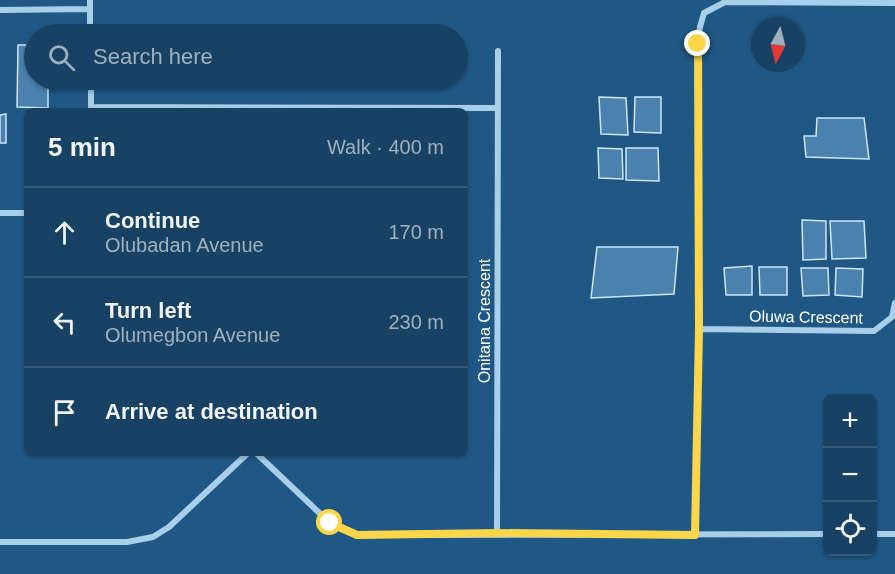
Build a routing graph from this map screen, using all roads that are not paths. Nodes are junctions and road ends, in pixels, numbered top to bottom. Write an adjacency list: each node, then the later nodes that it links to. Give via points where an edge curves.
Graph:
1 (90, 0): 3 (street)
2 (895, 3): 14 (street, via 725,2 704,14 698,44)
3 (90, 9): 4 (street); 5 (street)
4 (0, 10)
5 (90, 24)
6 (498, 51): 10 (street, Onitana Crescent)
7 (91, 90): 8 (street)
8 (91, 108)
9 (468, 108): 10 (street)
10 (498, 108): 17 (street, Onitana Crescent)
11 (0, 213): 12 (street)
12 (24, 213)
13 (895, 303): 14 (street, Oluwa Crescent, via 892,317 874,331)
14 (699, 329): 21 (street)
15 (245, 456): 22 (street, via 169,527 153,537 127,542)
16 (259, 456): 17 (street, via 330,523 357,535)
17 (497, 533): 21 (street)
18 (823, 534): 21 (street)
19 (877, 534): 20 (street)
20 (895, 534)
21 (695, 535)
22 (0, 542)

